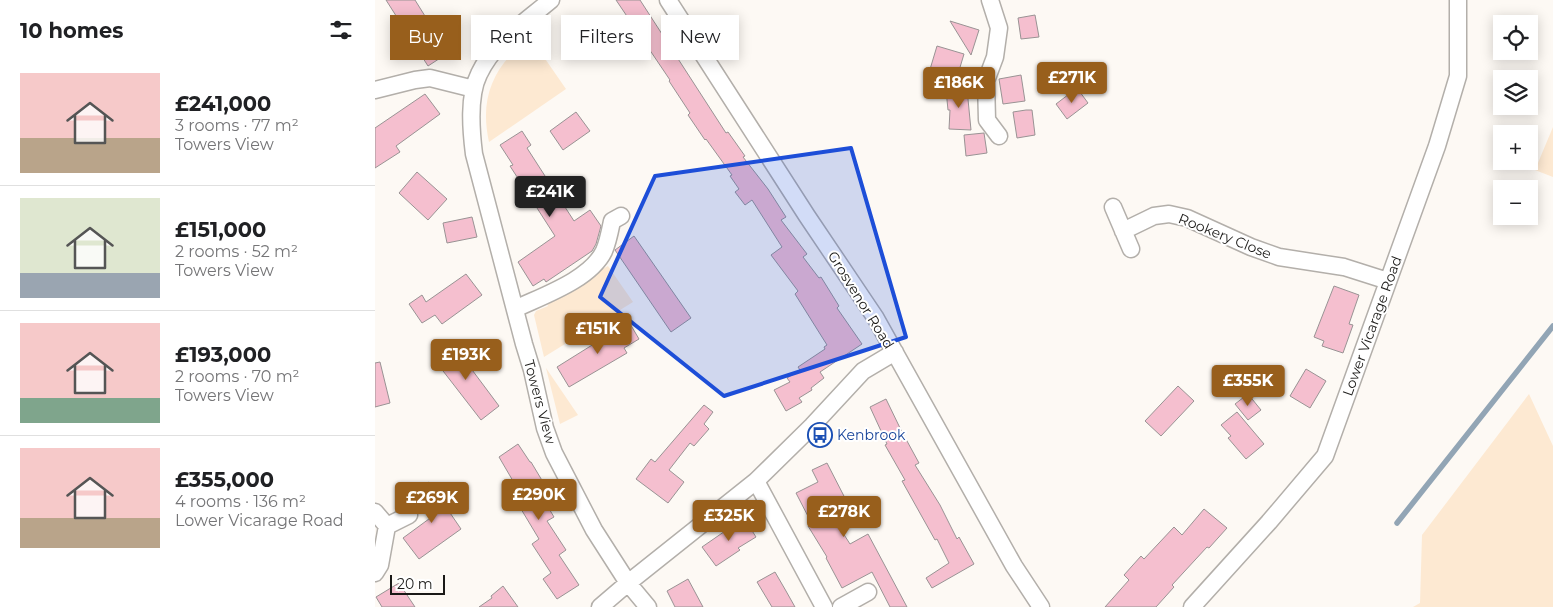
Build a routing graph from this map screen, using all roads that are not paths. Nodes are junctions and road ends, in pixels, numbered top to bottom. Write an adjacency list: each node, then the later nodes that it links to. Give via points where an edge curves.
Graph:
1 (551, 0): 5 (street, Towers View, via 503,39 478,74)
2 (669, 0): 14 (street, Grosvenor Road)
3 (990, 0): 7 (street, via 999,28 995,57 985,81 987,120)
4 (1458, 0): 12 (street, Lower Vicarage Road, via 1457,76 1437,146)
5 (474, 89): 6 (street, via 430,78); 13 (street, Towers View, via 472,134 480,181)
6 (375, 90)
7 (999, 136)
8 (1113, 207): 10 (street)
9 (621, 216): 13 (street, via 612,221 603,252 587,272)
10 (1123, 231): 11 (street); 12 (street, Rookery Close, via 1154,216 1169,214 1187,218 1279,257 1344,267)
11 (1131, 249)
12 (1388, 281): 27 (street, Lower Vicarage Road, via 1325,456)
13 (515, 309): 20 (street, Towers View, via 545,428 555,453 594,530)
14 (895, 352): 15 (street, via 863,371 813,426); 26 (street, Grosvenor Road, via 1014,566)
15 (756, 481): 20 (street); 24 (street)
16 (375, 512): 18 (street)
17 (409, 515): 18 (street)
18 (387, 526): 19 (street, via 380,565)
19 (375, 573)
20 (628, 583): 22 (street); 23 (street, Towers View)
21 (868, 592): 25 (street)
22 (600, 607)
23 (648, 607)
24 (824, 607)
25 (841, 607)
26 (1041, 607)
27 (1192, 607)

